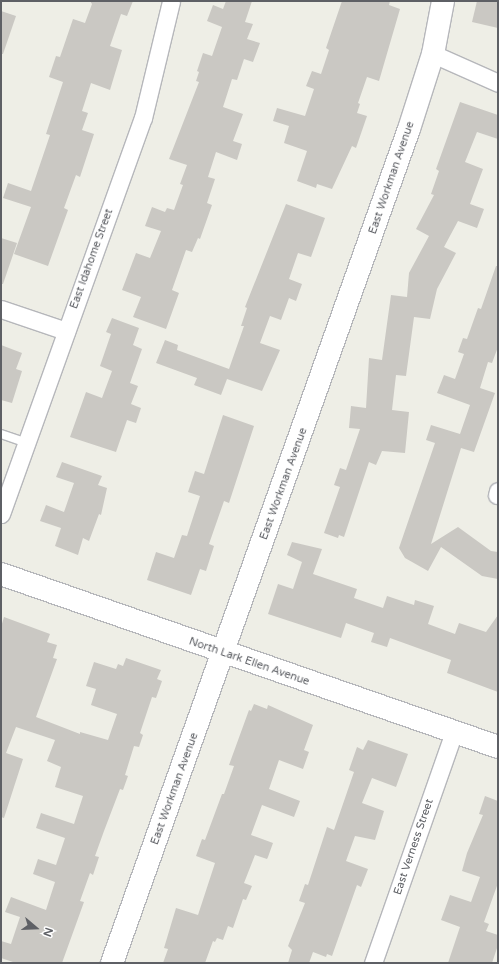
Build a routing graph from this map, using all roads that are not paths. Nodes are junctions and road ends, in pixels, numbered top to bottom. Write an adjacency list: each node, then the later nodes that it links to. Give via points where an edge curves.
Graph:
1 (171, 1): 6 (street, East Idahome Street, via 144,118)
2 (443, 1): 3 (street, East Workman Avenue)
3 (433, 54): 4 (street); 11 (street, East Workman Avenue, via 409,129)
4 (498, 83)
5 (1, 308): 6 (street)
6 (66, 331): 8 (street, East Idahome Street)
7 (1, 434): 8 (lane)
8 (27, 443): 9 (street, East Idahome Street)
9 (1, 514)
10 (1, 574): 11 (street, North Lark Ellen Avenue)
11 (224, 653): 12 (street, North Lark Ellen Avenue); 14 (street, East Workman Avenue)
12 (454, 732): 13 (street, North Lark Ellen Avenue); 15 (street, East Verness Street)
13 (498, 747)
14 (112, 963)
15 (373, 963)

